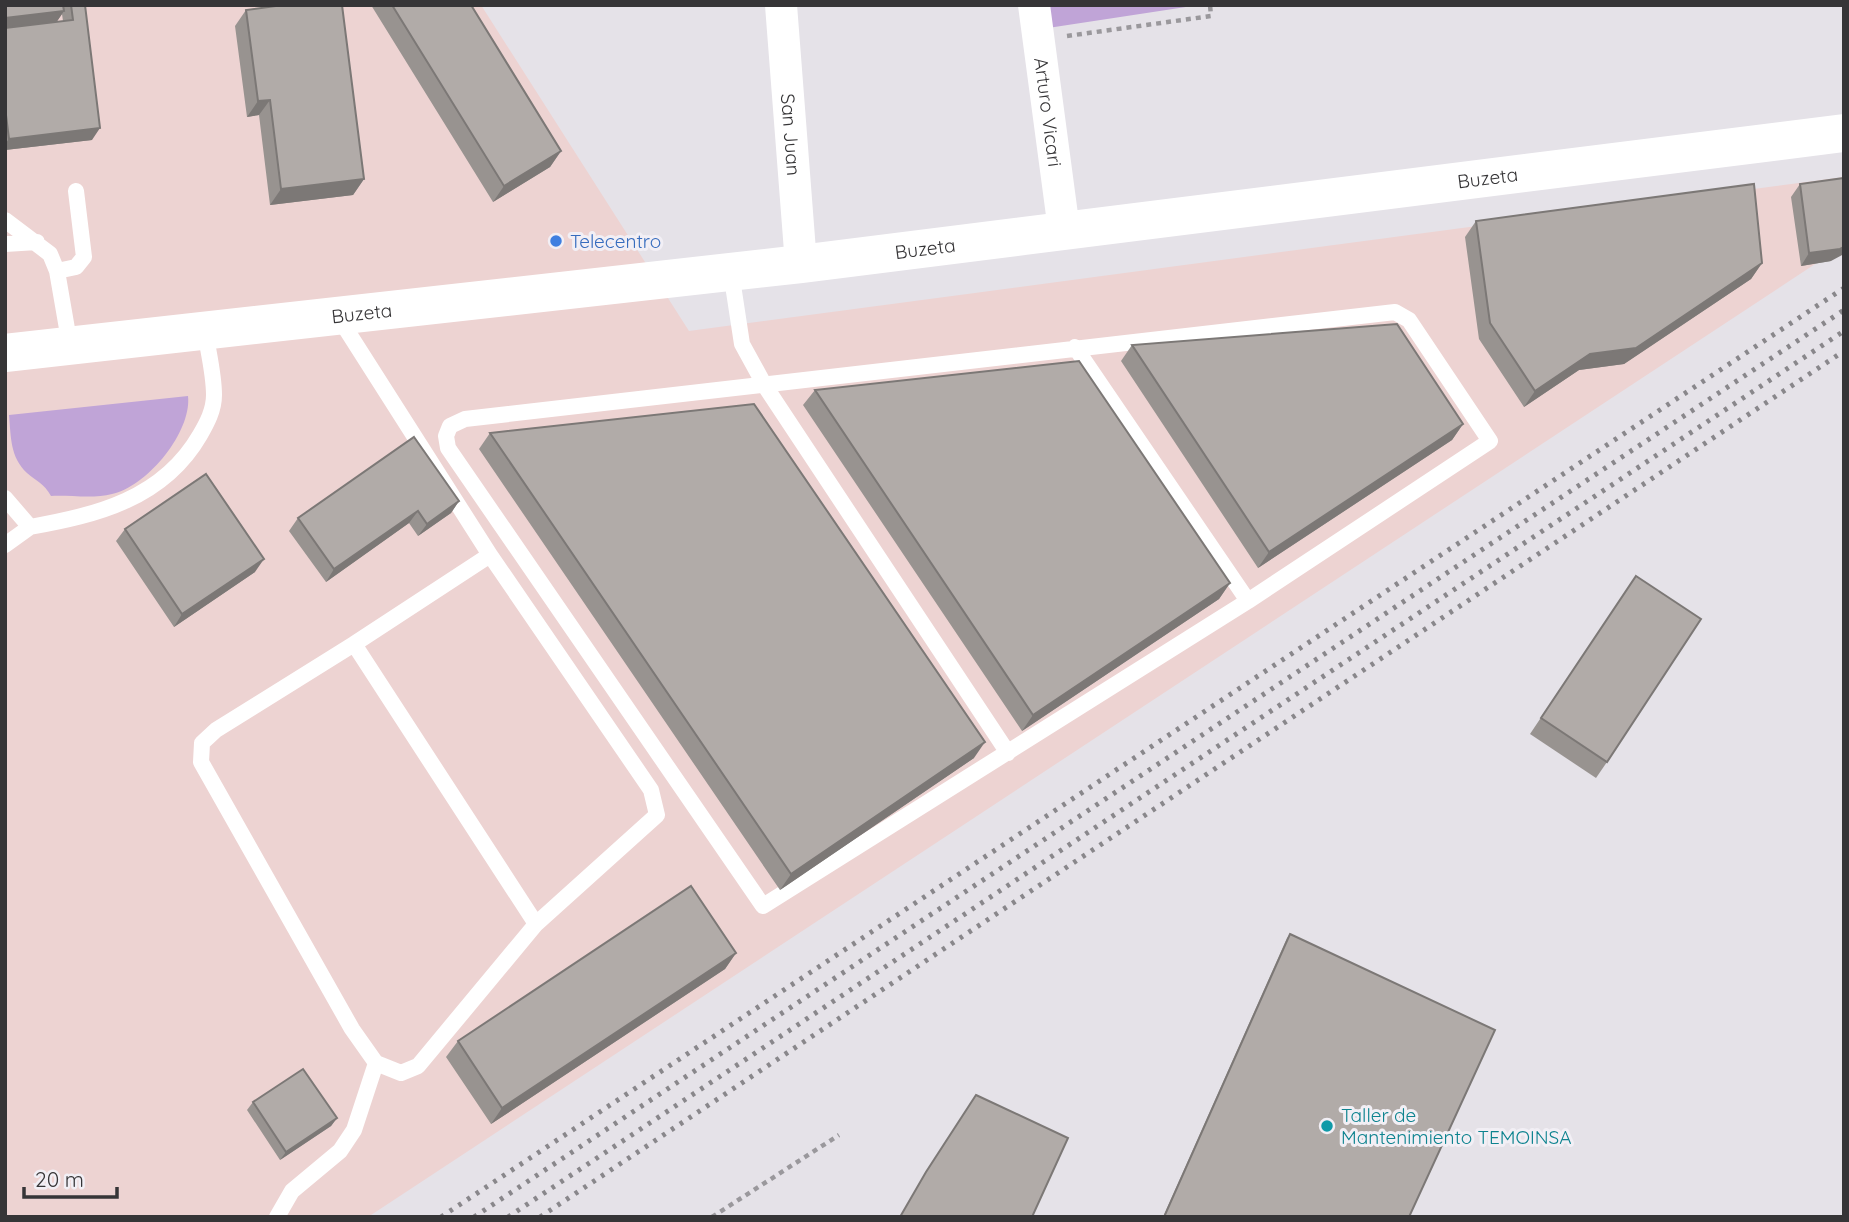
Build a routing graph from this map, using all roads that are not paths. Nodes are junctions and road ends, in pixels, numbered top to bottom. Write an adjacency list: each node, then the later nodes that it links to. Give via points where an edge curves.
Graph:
1 (781, 5): 9 (street, San Juan)
2 (1034, 5): 6 (street, Arturo Vicari)
3 (1844, 133): 6 (street, Buzeta)
4 (76, 191): 10 (lane, via 84,257 76,267)
5 (5, 220): 7 (lane)
6 (1064, 230): 9 (street, Buzeta)
7 (37, 242): 8 (lane); 10 (lane, via 50,254)
8 (5, 244)
9 (801, 264): 11 (street, Buzeta)
10 (57, 271): 14 (lane)
11 (731, 272): 12 (street, Buzeta); 17 (lane, via 742,344)
12 (338, 316): 13 (street, Buzeta); 21 (lane)
13 (205, 331): 14 (street, Buzeta); 19 (lane, via 214,396 210,417 192,448 159,484 138,498 107,510)
14 (70, 346): 16 (street, Buzeta)
15 (1075, 347): 17 (lane); 22 (lane); 22 (lane, via 1395,312 1409,320 1490,441)
16 (5, 353)
17 (765, 386): 24 (lane); 24 (lane, via 465,419 450,426 446,436 456,459 763,906)
18 (5, 498): 19 (lane)
19 (30, 527): 20 (lane)
20 (5, 545)
21 (490, 555): 23 (lane); 25 (lane, via 652,790 657,816)
22 (1248, 601): 24 (lane)
23 (355, 643): 25 (lane); 26 (lane, via 216,730 202,743 201,762 352,1029)
24 (1008, 753)
25 (536, 924): 26 (lane, via 418,1066 401,1073)
26 (376, 1063): 27 (lane, via 354,1130 340,1151 292,1191)
27 (277, 1217)

